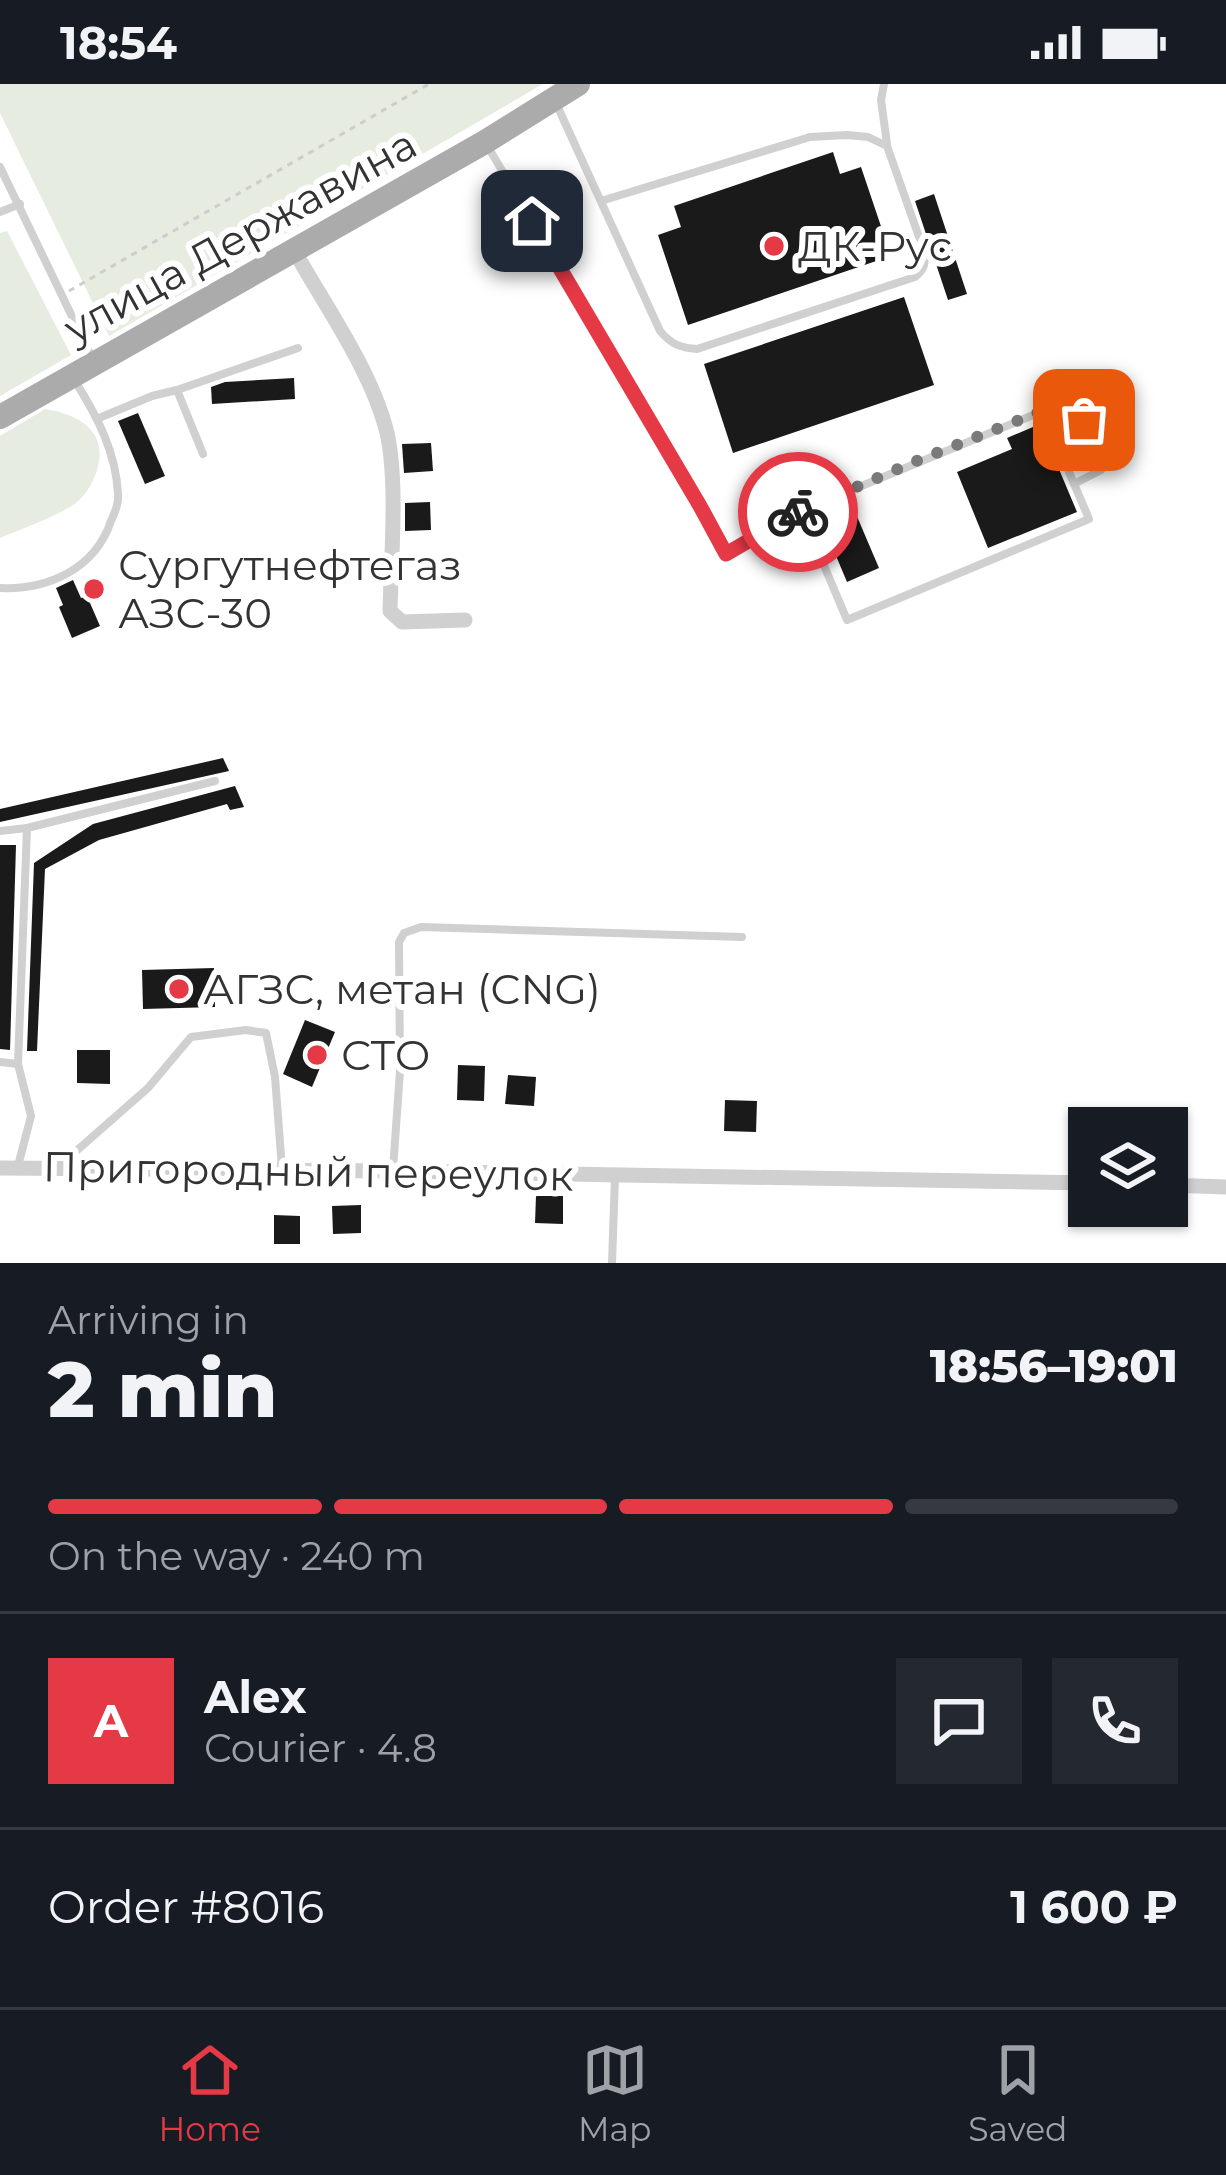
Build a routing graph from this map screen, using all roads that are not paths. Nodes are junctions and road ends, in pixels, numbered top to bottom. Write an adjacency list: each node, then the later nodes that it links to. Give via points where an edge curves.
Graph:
1 (578, 84): 3 (main road, улица Державина)
2 (884, 84): 5 (lane)
3 (555, 100): 4 (main road, улица Державина); 7 (lane)
4 (485, 142): 10 (main road, улица Державина); 20 (lane, via 726,554)
5 (887, 146): 7 (lane, via 868,137 810,137); 7 (lane, via 925,254 923,271 697,350 660,331)
6 (0, 167): 8 (lane)
7 (601, 201)
8 (20, 204): 9 (lane); 12 (lane)
9 (0, 212)
10 (294, 250): 12 (main road, улица Державина); 22 (street, via 374,393 387,435 390,610 402,622)
11 (298, 348): 14 (lane)
12 (94, 362): 13 (main road, улица Державина)
13 (71, 375): 15 (main road, улица Державина); 16 (lane)
14 (177, 390): 16 (lane); 18 (lane)
15 (0, 417)
16 (99, 418): 21 (lane, via 119,499 105,540 57,580)
17 (1050, 429): 19 (lane); 19 (lane, via 1084,420 1107,454 1101,470); 20 (lane, via 1042,411)
18 (203, 454)
19 (1074, 484): 20 (lane, via 1089,519 847,620)
20 (801, 511)
21 (0, 588)
22 (465, 620)
23 (215, 781): 24 (lane)
24 (27, 828): 25 (lane); 28 (lane)
25 (0, 831)
26 (742, 937): 32 (lane, via 479,927 404,934)
27 (0, 1062): 28 (lane)
28 (18, 1064): 29 (lane, via 31,1116)
29 (9, 1168): 30 (street, Пригородный переулок)
30 (57, 1168): 31 (street, Пригородный переулок); 31 (lane, via 148,1088 191,1037 246,1030 266,1034)
31 (282, 1171): 32 (street, Пригородный переулок)
32 (393, 1171): 33 (street, Пригородный переулок)
33 (615, 1175): 34 (street, Пригородный переулок); 37 (lane)
34 (1068, 1183)
35 (1188, 1185): 36 (street)
36 (1226, 1186)
37 (612, 1263)

